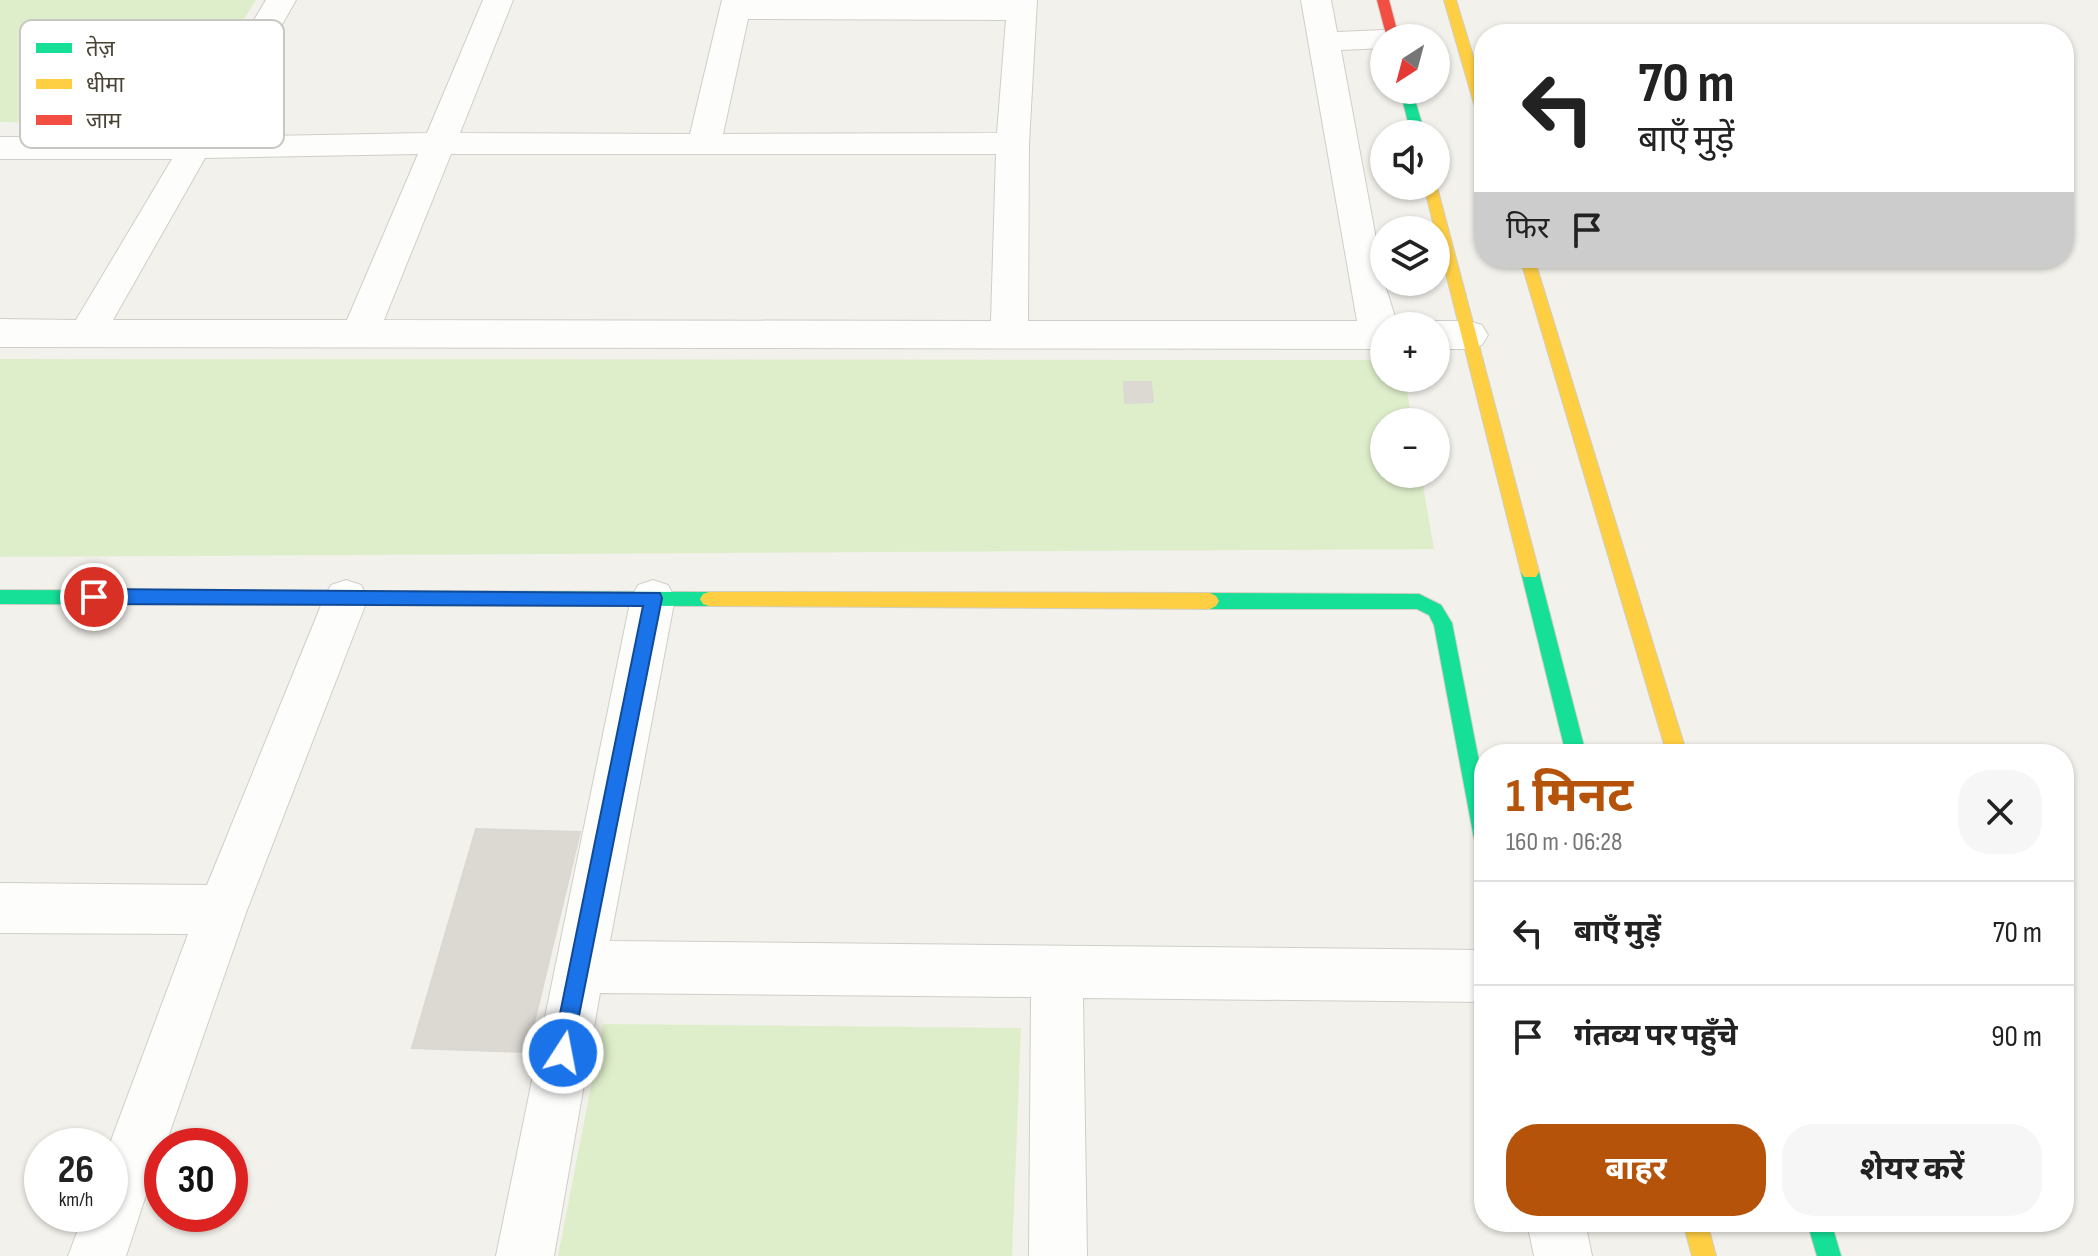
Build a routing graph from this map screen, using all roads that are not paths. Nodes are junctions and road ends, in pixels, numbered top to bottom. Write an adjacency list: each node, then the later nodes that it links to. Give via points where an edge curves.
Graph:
1 (281, 0): 8 (street)
2 (498, 0): 13 (street)
3 (1316, 0): 11 (street)
4 (1383, 0): 9 (main road)
5 (1450, 0): 12 (main road)
6 (736, 5): 7 (street); 15 (street)
7 (1022, 5): 14 (street)
8 (269, 20)
9 (1389, 24)
10 (1370, 40): 11 (street)
11 (1326, 42): 21 (street)
12 (1474, 80)
13 (439, 143): 15 (street); 16 (street); 24 (street)
14 (1013, 143): 15 (street); 25 (street)
15 (704, 145)
16 (284, 146)
17 (0, 148): 18 (street)
18 (194, 148): 23 (street)
19 (1433, 200): 27 (main road)
20 (1530, 268): 32 (main road)
21 (1377, 312)
22 (0, 333): 23 (street)
23 (87, 333): 24 (street)
24 (360, 334): 25 (street)
25 (1009, 335): 26 (street)
26 (1370, 335)
27 (1452, 335): 31 (main road)
28 (0, 597): 29 (main road)
29 (346, 598): 30 (main road); 35 (street)
30 (653, 598): 33 (main road, via 1419,602 1435,610 1443,623); 36 (street)
31 (1573, 744)
32 (1674, 744)
33 (1474, 786)
34 (0, 908): 35 (street)
35 (222, 910): 42 (street)
36 (579, 967): 37 (street); 43 (street)
37 (1057, 972): 38 (street); 44 (street)
38 (1474, 976)
39 (1558, 1232): 45 (street)
40 (1698, 1232): 46 (main road)
41 (1822, 1232): 47 (main road)
42 (97, 1256)
43 (525, 1256)
44 (1058, 1256)
45 (1563, 1256)
46 (1704, 1256)
47 (1829, 1256)

